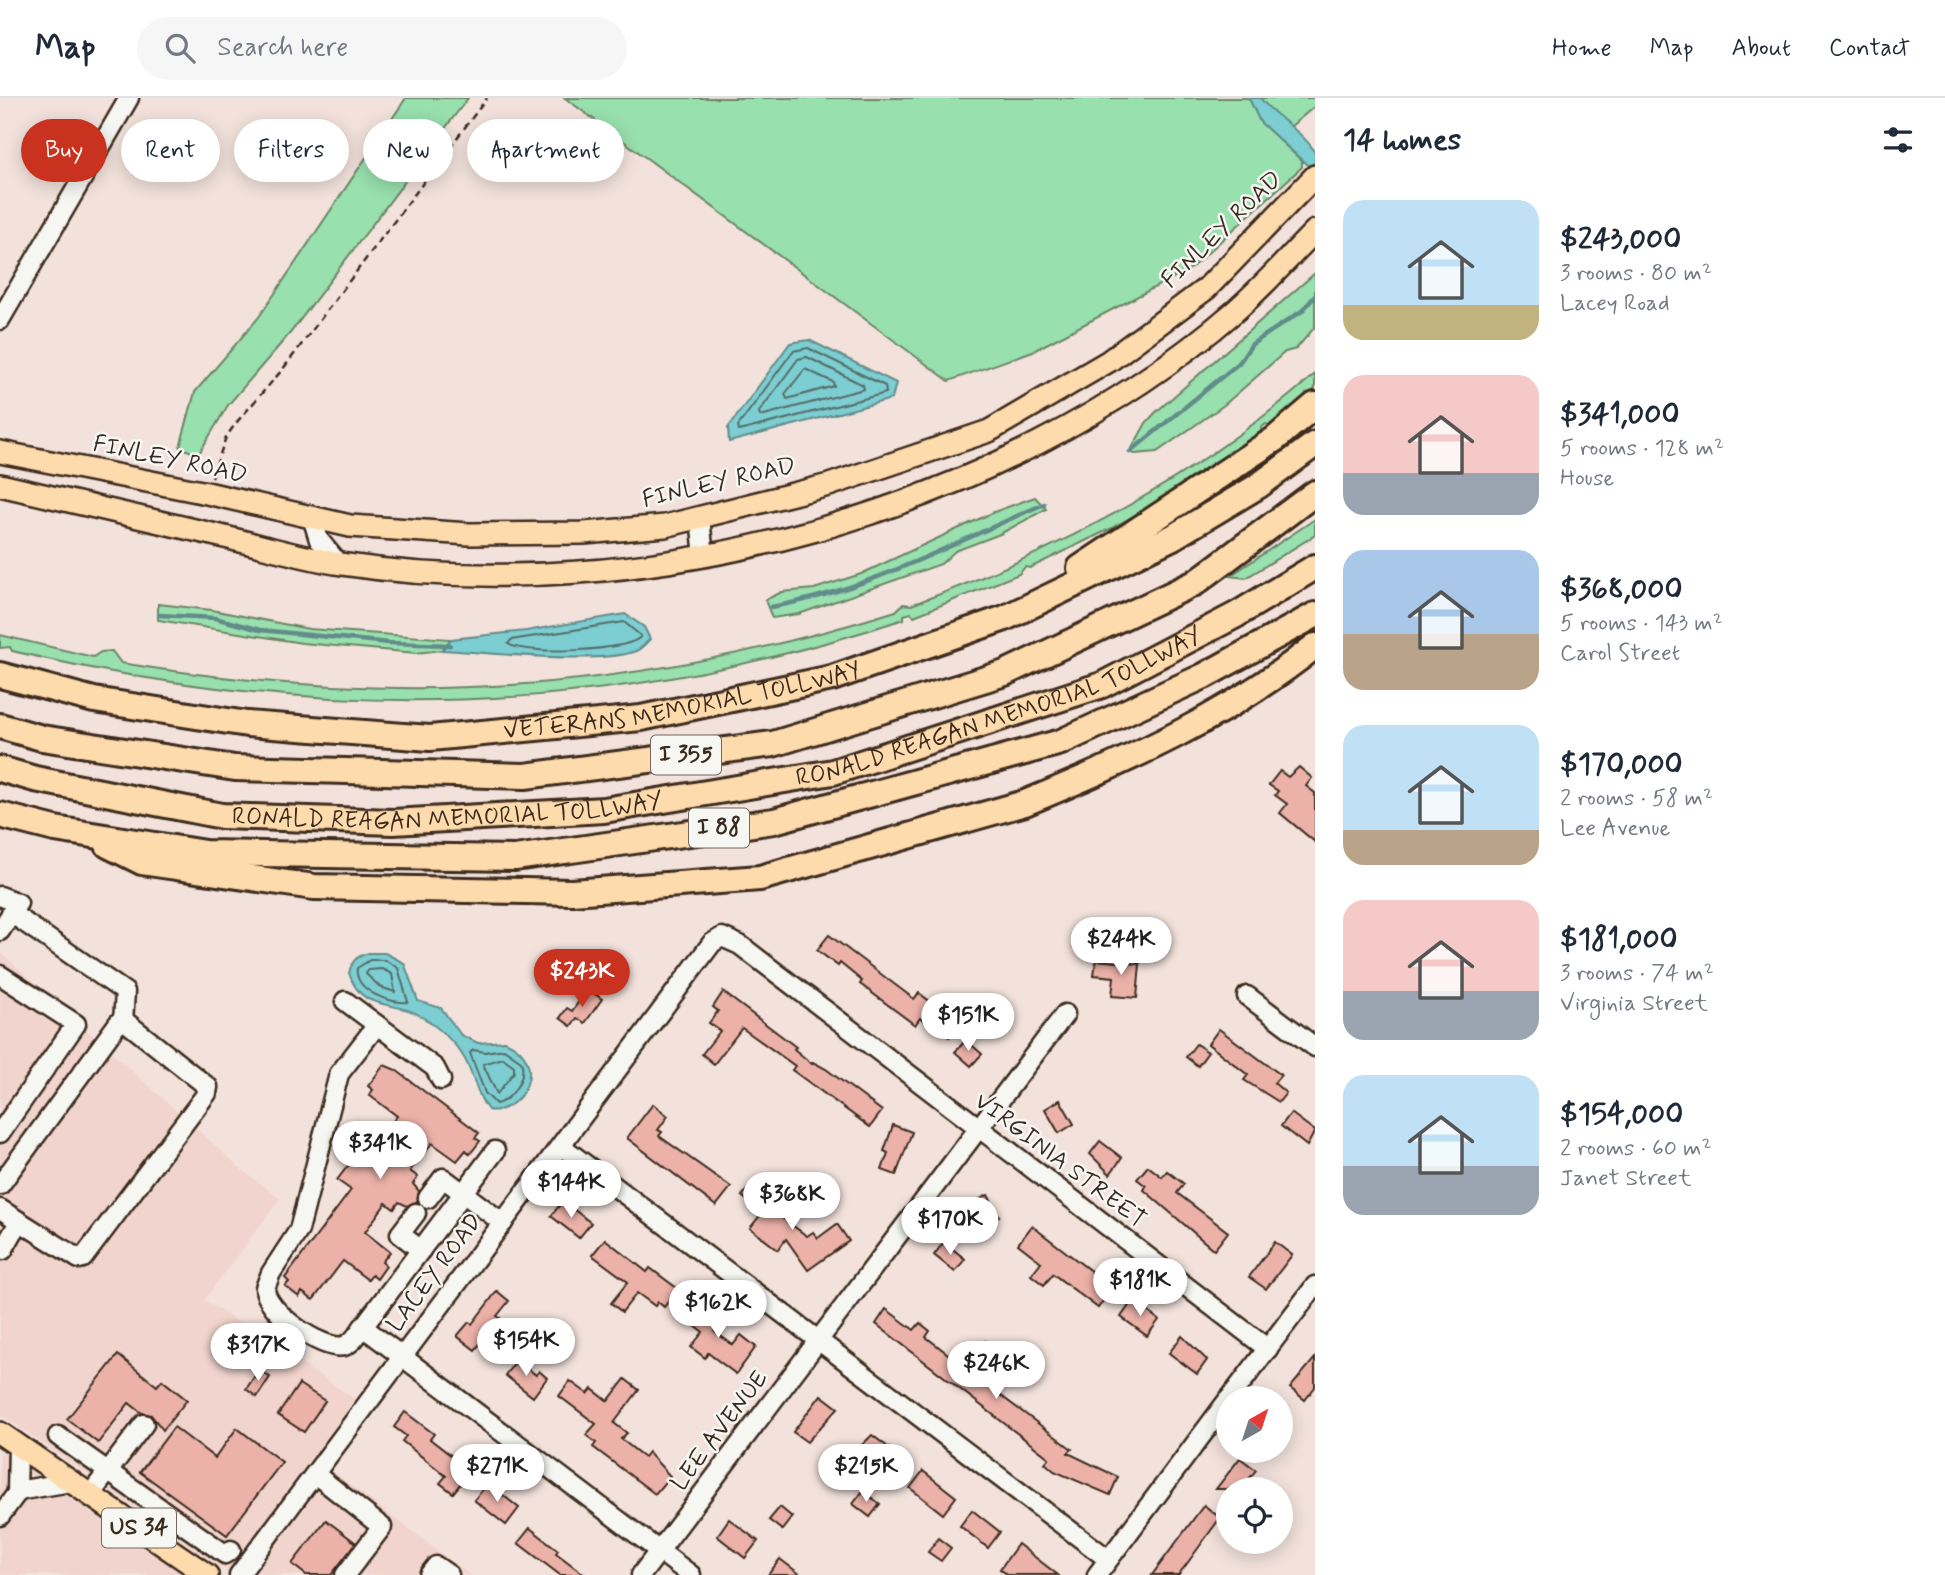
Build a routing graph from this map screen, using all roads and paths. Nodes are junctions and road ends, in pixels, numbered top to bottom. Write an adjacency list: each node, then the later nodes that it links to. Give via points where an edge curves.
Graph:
1 (129, 98): 5 (street)
2 (487, 98): 10 (path, via 283,369 226,437)
3 (1315, 176): 13 (main road, FINLEY ROAD, via 1207,288 1109,361 989,431 829,485)
4 (1315, 231): 14 (main road, via 1235,312 1131,388 1013,456 858,518)
5 (0, 320)
6 (1315, 405): 18 (highway, via 1275,439)
7 (1315, 444): 18 (highway, VETERANS MEMORIAL TOLLWAY / I 355, via 1258,486 1173,537)
8 (0, 452): 10 (main road, FINLEY ROAD)
9 (0, 485): 15 (main road)
10 (207, 493): 12 (main road, FINLEY ROAD)
11 (1315, 493): 21 (highway, VETERANS MEMORIAL TOLLWAY / I 355, via 1195,583 1005,673 773,744 525,776 235,768 42,738)
12 (313, 517): 13 (main road, FINLEY ROAD, via 350,526 469,534 584,533 665,526); 15 (street, via 319,540)
13 (699, 517): 14 (street)
14 (704, 557): 15 (main road, via 594,572 475,575)
15 (339, 564)
16 (1315, 567): 22 (highway, RONALD REAGAN MEMORIAL TOLLWAY / I 88, via 1236,615 1102,685 833,772 604,810 393,822 222,816)
17 (1315, 615): 24 (highway, RONALD REAGAN MEMORIAL TOLLWAY / I 88, via 1204,676 1062,742 774,821 515,858 205,853)
18 (1005, 618): 20 (highway, VETERANS MEMORIAL TOLLWAY / I 355, via 832,678 655,715 430,738 247,724 94,700)
19 (1315, 646): 24 (highway, via 1212,716 1025,803 760,878 572,891 314,887 142,862)
20 (0, 676)
21 (0, 726)
22 (0, 769)
23 (0, 815): 24 (highway, RONALD REAGAN MEMORIAL TOLLWAY / I 88)
24 (85, 834)
25 (0, 896): 26 (street, via 18,903)
26 (11, 914): 27 (street); 33 (street, via 125,992)
27 (0, 931)
28 (722, 937): 37 (street, VIRGINIA STREET, via 740,945); 39 (street, LACEY ROAD, via 712,943)
29 (0, 975): 38 (street, via 76,1024)
30 (1247, 996): 35 (street)
31 (345, 1001): 34 (street)
32 (1065, 1014): 37 (street, LEE AVENUE)
33 (123, 1022): 41 (street); 46 (street, via 208,1087 207,1093 83,1258)
34 (377, 1025): 36 (street, via 435,1069); 51 (street, via 339,1074 299,1230 265,1288 272,1307 325,1345 352,1342)
35 (1315, 1047)
36 (441, 1080)
37 (978, 1130): 52 (street, LEE AVENUE); 53 (street, VIRGINIA STREET)
38 (0, 1133)
39 (561, 1146): 47 (street, LACEY ROAD); 52 (street)
40 (495, 1151): 42 (street)
41 (0, 1185)
42 (464, 1193): 43 (street, via 443,1178); 47 (street); 49 (street)
43 (428, 1198)
44 (0, 1209): 46 (street)
45 (416, 1213): 49 (street, via 400,1234)
46 (19, 1222): 48 (street)
47 (503, 1223): 54 (street, LACEY ROAD)
48 (1, 1250)
49 (421, 1250): 51 (street)
50 (1315, 1286): 53 (street)
51 (363, 1327): 54 (street)
52 (819, 1340): 67 (street, LEE AVENUE); 68 (street)
53 (1268, 1349): 55 (street)
54 (402, 1357): 61 (street, LACEY ROAD); 67 (street)
55 (1239, 1386)
56 (1216, 1416): 68 (street)
57 (144, 1424): 60 (street)
58 (58, 1436): 60 (street)
59 (9, 1439): 62 (main road, US 34); 63 (street)
60 (108, 1472): 64 (street); 66 (street, via 225,1554)
61 (315, 1474): 70 (street, LACEY ROAD); 71 (street, via 382,1527)
62 (71, 1482): 63 (street, via 42,1484); 64 (main road, US 34)
63 (16, 1493): 65 (street)
64 (90, 1495): 69 (main road, US 34)
65 (0, 1516)
66 (231, 1550)
67 (659, 1551): 74 (street, LEE AVENUE); 75 (street)
68 (1108, 1559): 76 (street)
69 (207, 1575)
70 (239, 1575)
71 (345, 1575)
72 (429, 1575): 73 (street, via 436,1566)
73 (449, 1575)
74 (641, 1575)
75 (691, 1575)
76 (1097, 1575)

